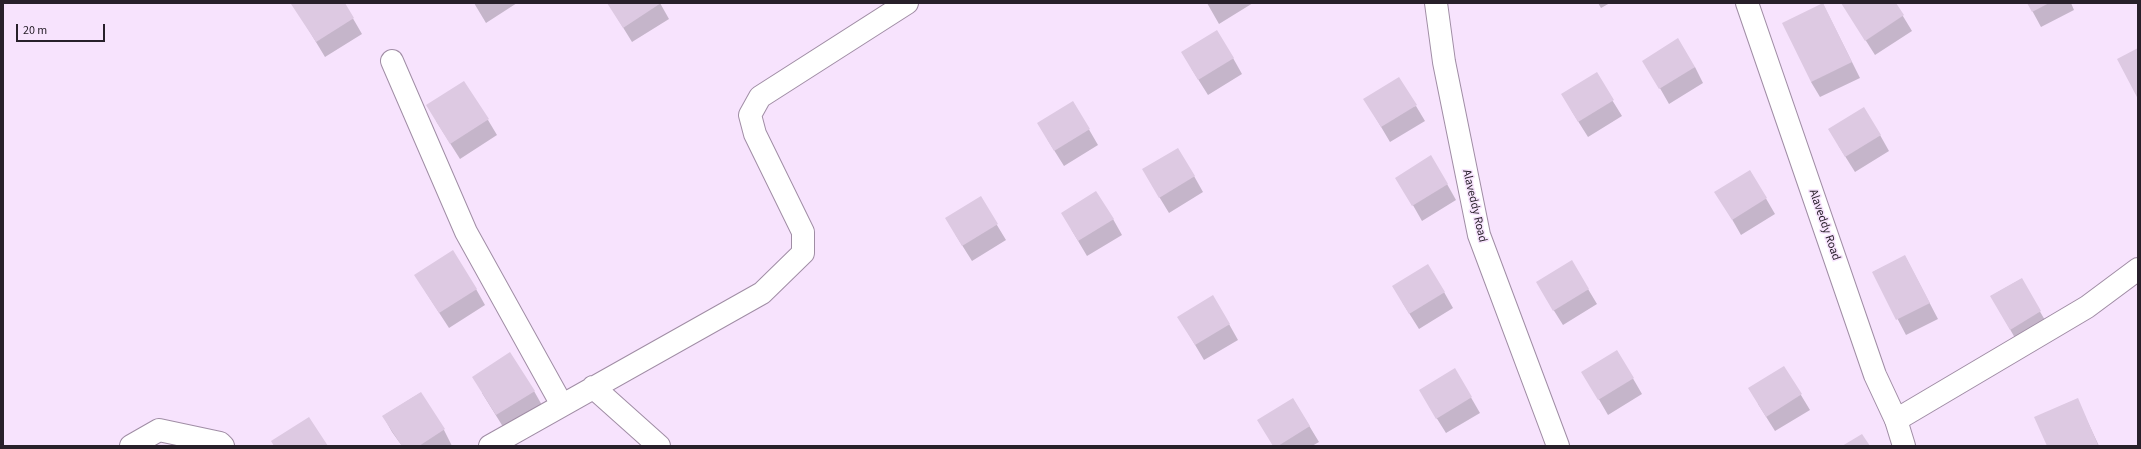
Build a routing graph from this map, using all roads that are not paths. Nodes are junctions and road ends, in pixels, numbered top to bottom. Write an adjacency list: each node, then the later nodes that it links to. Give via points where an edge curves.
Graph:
1 (907, 3): 6 (street, via 760,97 750,115 755,134 803,232 803,253 762,293)
2 (1436, 3): 13 (street, Alaveddy Road, via 1444,62 1479,235)
3 (1747, 3): 8 (street, Alaveddy Road, via 1875,375)
4 (392, 61): 7 (street, via 466,232)
5 (2138, 269): 8 (street, via 2086,307)
6 (593, 387): 7 (street); 12 (street)
7 (562, 405): 11 (street)
8 (1896, 420): 14 (street, Alaveddy Road)
9 (131, 446): 10 (street, via 158,430 220,443)
10 (223, 446)
11 (490, 446)
12 (659, 446)
13 (1558, 446)
14 (1904, 446)

